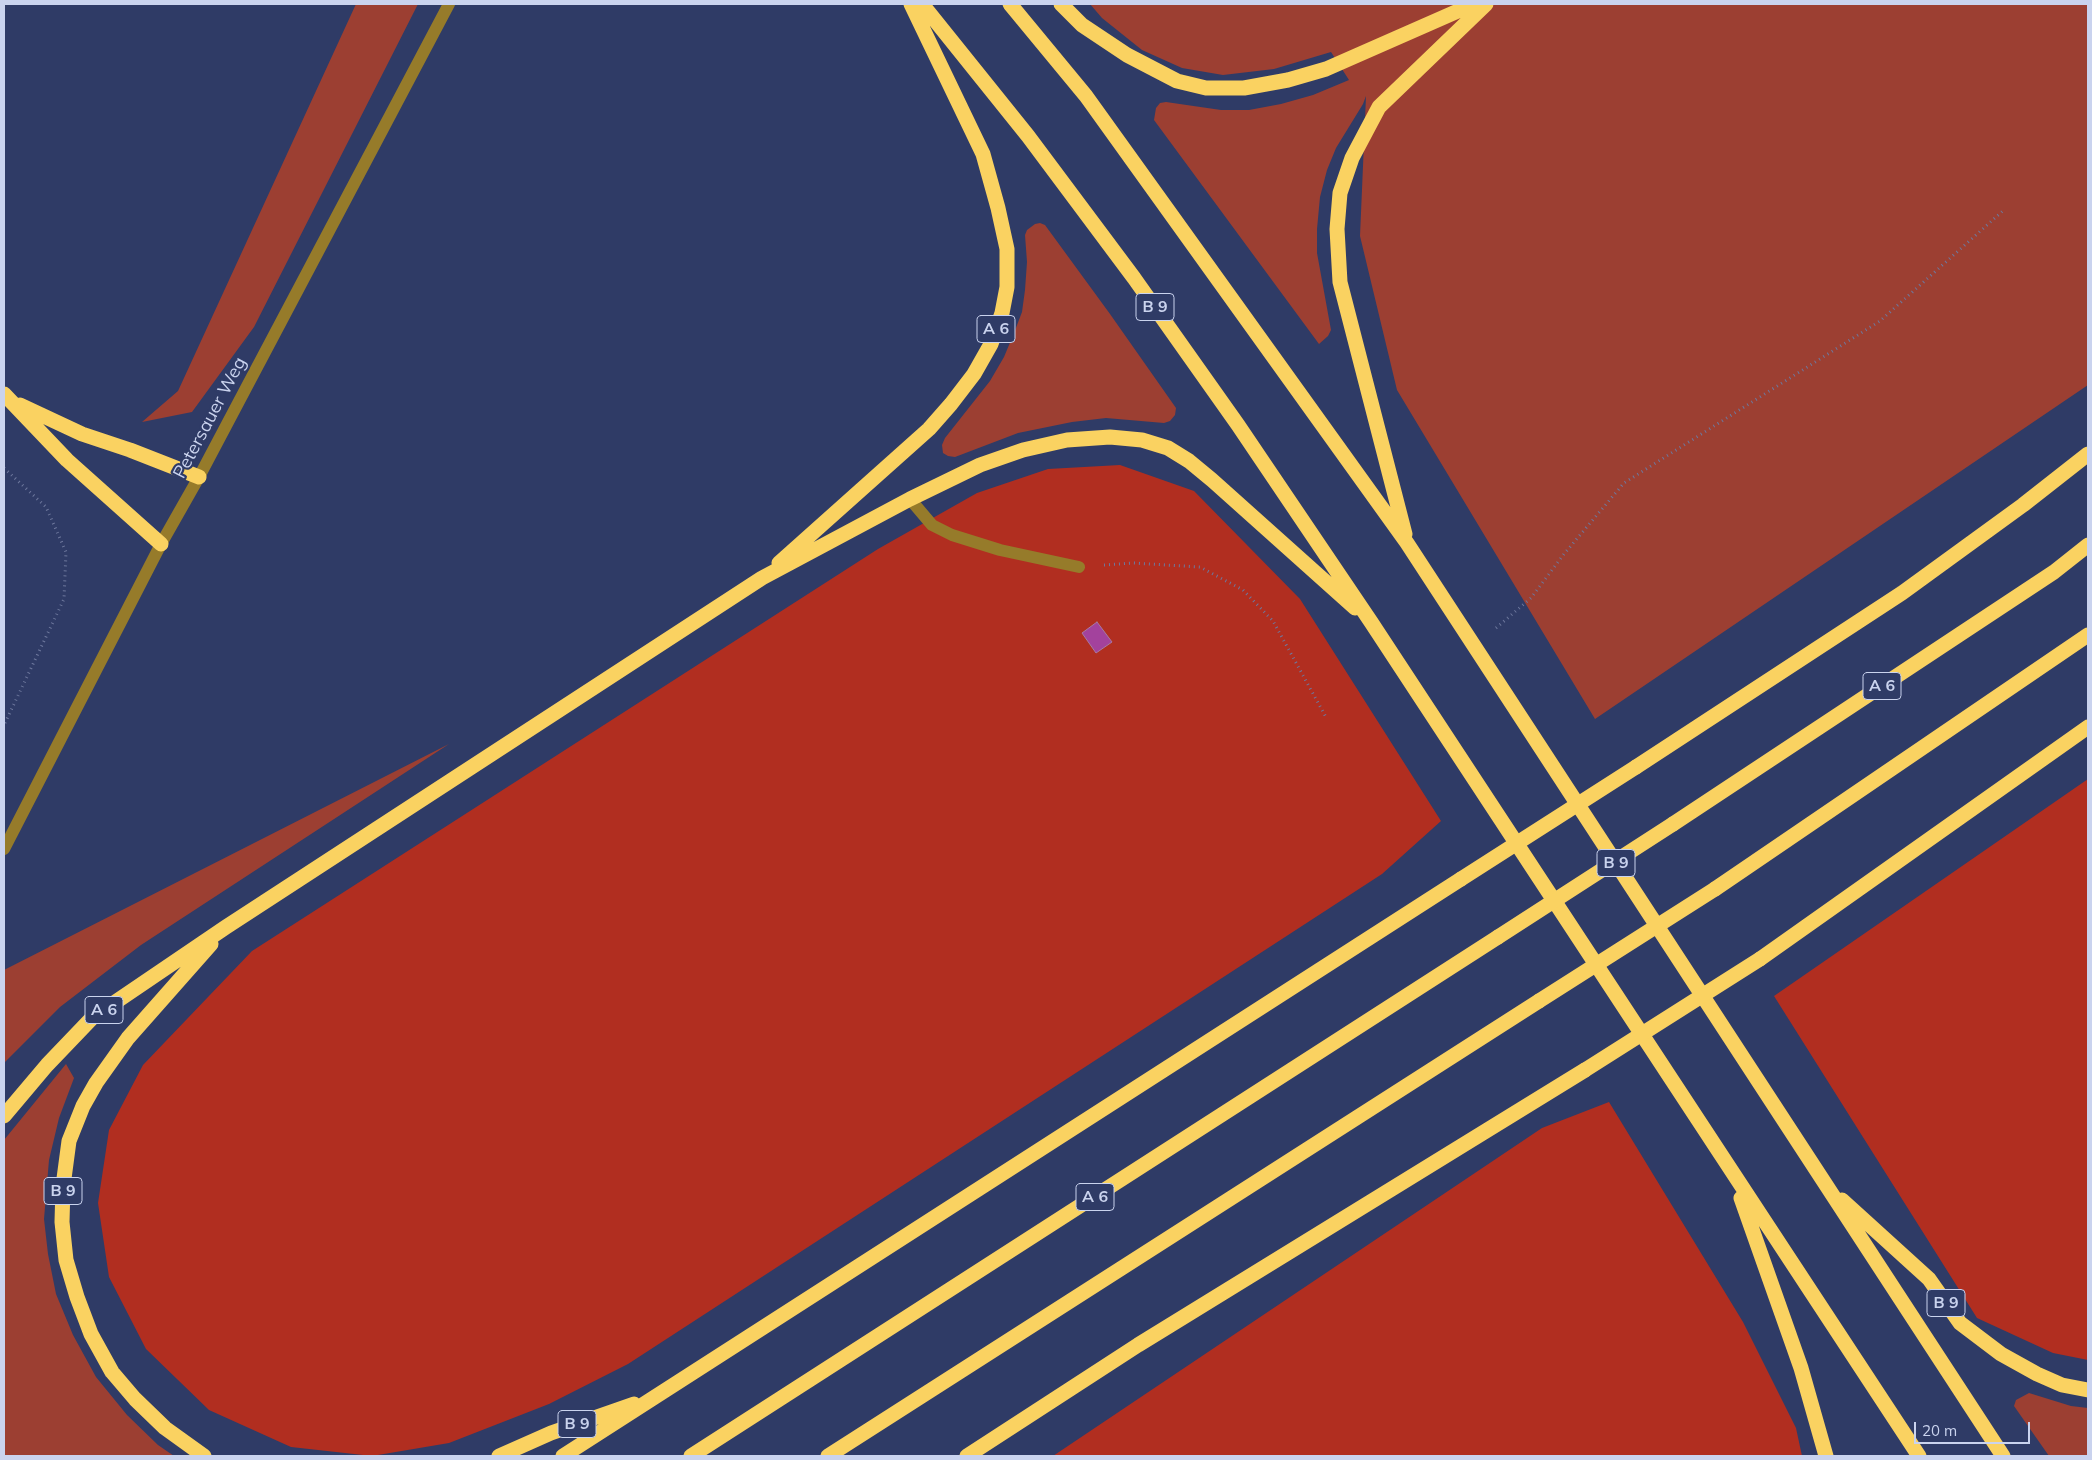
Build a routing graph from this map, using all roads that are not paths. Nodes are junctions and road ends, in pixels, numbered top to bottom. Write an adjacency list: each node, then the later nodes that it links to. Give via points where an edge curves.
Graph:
1 (449, 4): 10 (street, Petersauer Weg)
2 (911, 4): 16 (highway, A 6, via 983,154 1007,248 1007,287 1002,313 991,344 974,374 940,417)
3 (922, 4): 17 (highway, B 9, via 1028,136 1134,278 1238,424)
4 (1010, 4): 12 (highway, B 9, via 1086,96)
5 (1061, 4): 6 (highway, via 1082,25 1127,55 1177,82 1206,88 1244,88 1326,69)
6 (1474, 4)
7 (1486, 4): 12 (highway, via 1379,107 1352,158 1340,193 1337,229 1340,282)
8 (8, 398): 10 (highway, via 82,434); 13 (highway, via 67,460)
9 (2088, 454): 26 (highway, bridge, via 1902,593)
10 (199, 478): 13 (street, Petersauer Weg)
11 (910, 499): 15 (street, via 932,525 952,535 1000,550); 16 (highway, B 9); 17 (highway, B 9, via 980,465 1022,450 1067,440 1110,437 1142,440 1168,448 1190,461)
12 (1407, 543): 24 (highway, B 9)
13 (162, 544): 20 (street, Petersauer Weg)
14 (2088, 545): 30 (highway, A 6, bridge, via 2054,572 1673,824)
15 (1079, 567)
16 (762, 578): 21 (highway)
17 (1371, 622): 23 (highway, B 9)
18 (2088, 635): 31 (highway, bridge, via 1715,890)
19 (2088, 727): 32 (highway, bridge, via 1760,959)
20 (4, 849)
21 (226, 927): 22 (highway, A 6, via 92,1018 46,1065); 27 (highway, B 9, via 128,1038 96,1083 69,1142 63,1186 66,1260 91,1334 112,1372 135,1399 165,1428)
22 (4, 1116)
23 (1733, 1175): 33 (highway, via 1801,1368); 34 (highway, B 9)
24 (1825, 1183): 25 (highway, B 9, via 1929,1279 1960,1323 2001,1354 2037,1374 2062,1385); 35 (highway, B 9)
25 (2088, 1390)
26 (657, 1397): 28 (highway, B 9, via 551,1433); 29 (highway)
27 (204, 1456)
28 (500, 1456)
29 (563, 1456)
30 (691, 1456)
31 (828, 1456)
32 (967, 1456)
33 (1826, 1456)
34 (1919, 1456)
35 (2003, 1456)

